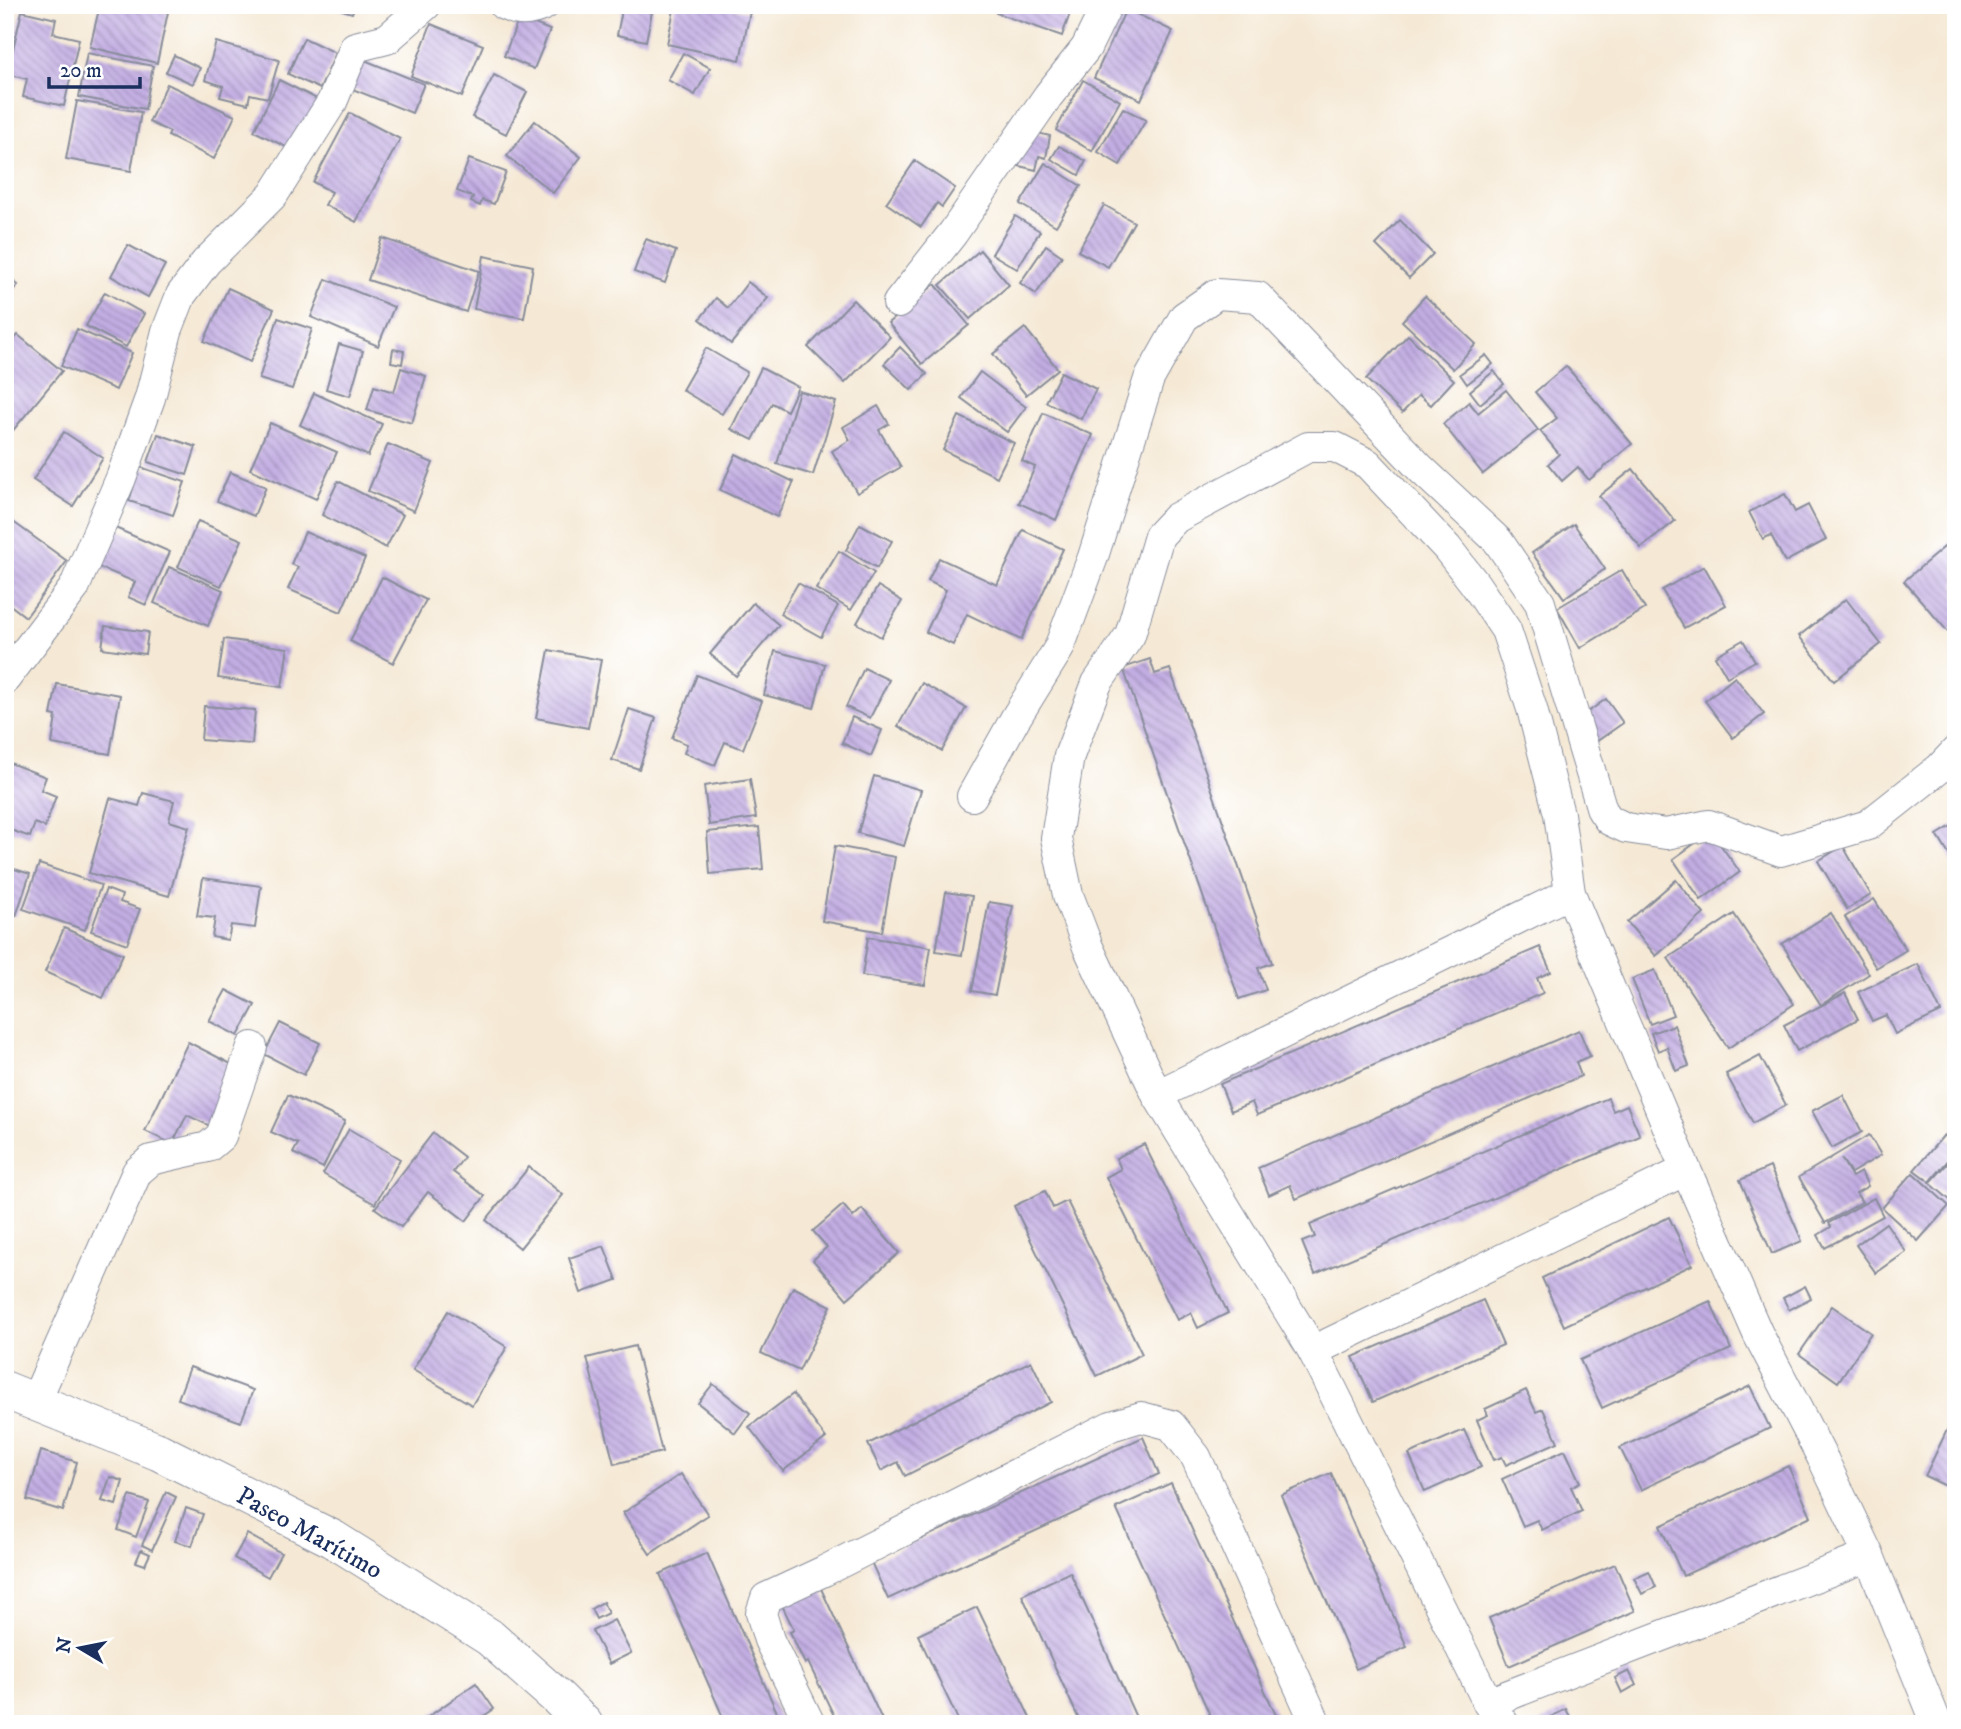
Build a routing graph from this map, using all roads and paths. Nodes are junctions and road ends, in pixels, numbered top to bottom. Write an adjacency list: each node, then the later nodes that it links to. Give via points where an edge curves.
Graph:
1 (425, 5): 6 (street, via 387,39 355,47 332,102 273,195 206,262 181,295 146,410 74,588)
2 (504, 5): 3 (street, via 530,12)
3 (544, 5)
4 (1107, 5): 5 (street, via 1086,48)
5 (898, 303)
6 (5, 679)
7 (1956, 751): 8 (street, via 1868,825 1781,851 1709,825 1666,834 1626,828 1609,820 1602,810 1540,603 1498,541 1421,469 1258,298 1217,294 1184,317 1149,379 1059,648)
8 (972, 796)
9 (1570, 893): 11 (street); 11 (street, via 1559,814 1506,630 1447,548 1368,464 1335,447 1308,447 1177,518 1159,536 1130,635 1097,682 1069,755 1056,838 1068,895); 12 (street)
10 (252, 1047): 14 (street, via 221,1136 208,1147 151,1160 137,1172)
11 (1157, 1095): 13 (street)
12 (1686, 1170): 13 (street); 15 (street, via 1758,1334)
13 (1313, 1351): 16 (street)
14 (20, 1396): 17 (main road, Paseo Marítimo, via 159,1452 333,1539 489,1637)
15 (1869, 1556): 16 (street); 20 (street)
16 (1496, 1713)
17 (584, 1724)
18 (810, 1724): 19 (street, via 769,1640 761,1613 765,1598 1111,1426 1141,1417 1171,1425 1196,1457)
19 (1316, 1724)
20 (1937, 1724)

